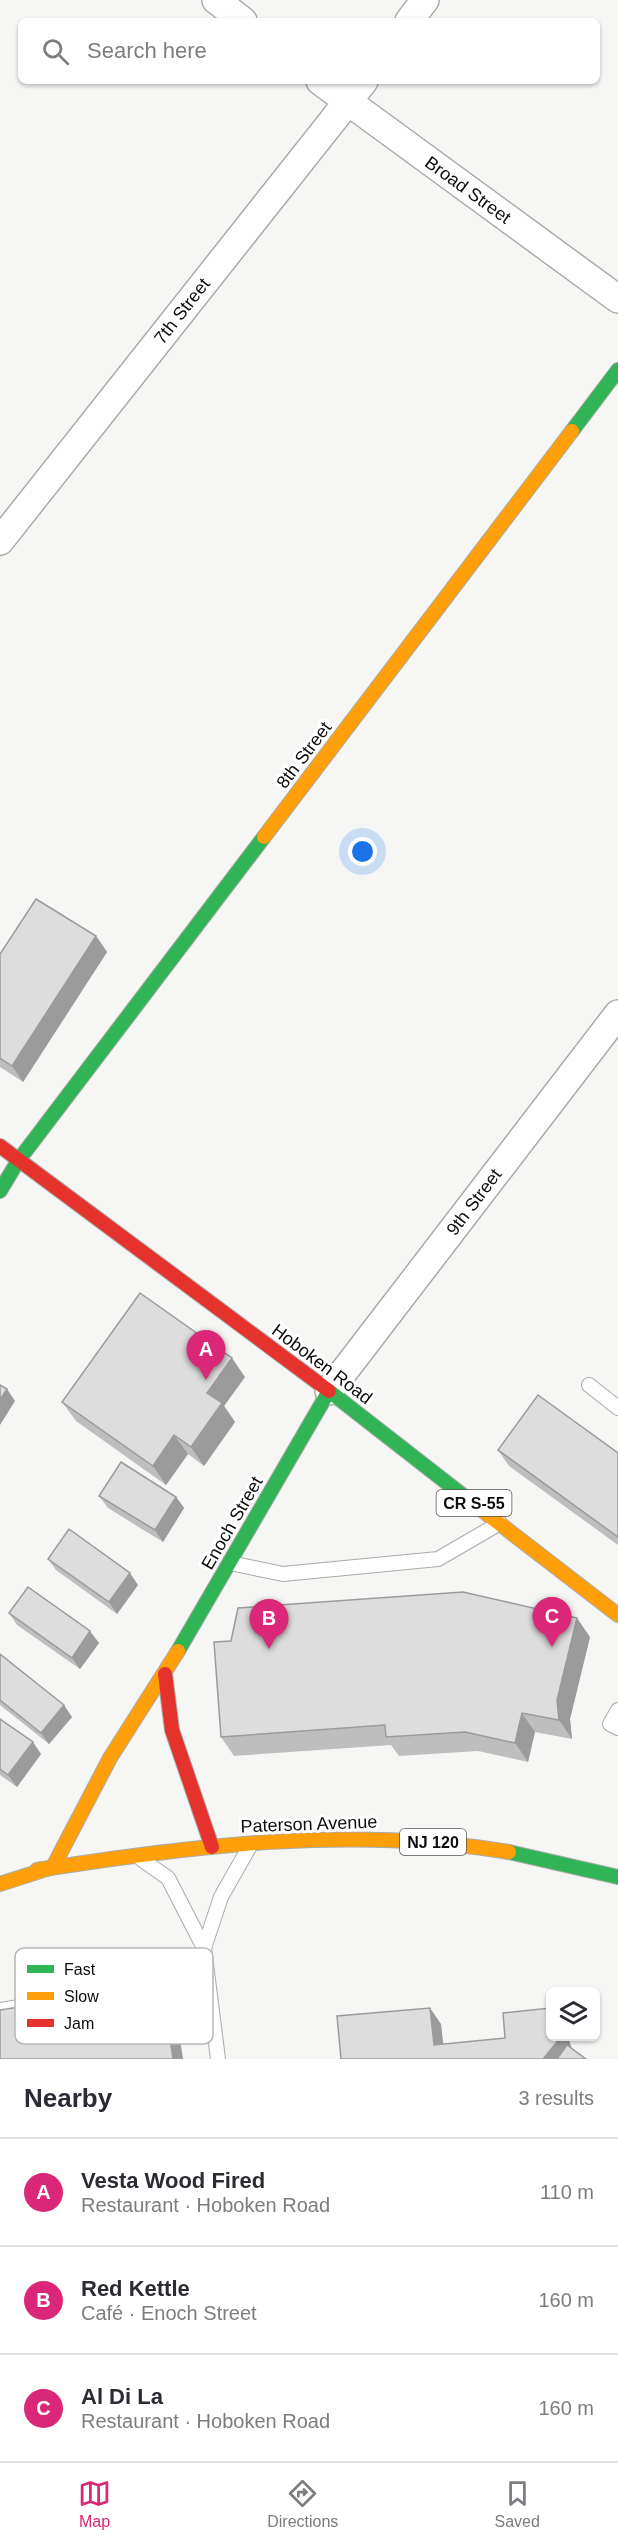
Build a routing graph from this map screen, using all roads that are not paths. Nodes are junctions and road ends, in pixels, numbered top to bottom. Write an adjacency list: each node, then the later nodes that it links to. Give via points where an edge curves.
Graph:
1 (216, 0): 3 (street)
2 (425, 0): 4 (street)
3 (239, 18)
4 (412, 18)
5 (324, 84): 7 (street, Broad Street)
6 (362, 84): 7 (street, 7th Street)
7 (347, 103): 8 (street, Broad Street); 10 (street, 7th Street)
8 (618, 299)
9 (618, 370): 13 (main road, 8th Street)
10 (0, 541)
11 (618, 1014): 16 (street, 9th Street)
12 (0, 1146): 13 (main road, Hoboken Road / CR S-55)
13 (18, 1161): 14 (main road, 8th Street); 16 (main road, Hoboken Road / CR S-55)
14 (0, 1191)
15 (589, 1385): 17 (lane)
16 (329, 1391): 18 (main road, Hoboken Road / CR S-55); 19 (main road, Enoch Street)
17 (618, 1408)
18 (500, 1523): 19 (lane, via 438,1559 283,1574); 20 (main road, Hoboken Road / CR S-55)
19 (230, 1563): 21 (main road, Enoch Street)
20 (618, 1615)
21 (165, 1674): 25 (main road, via 172,1730); 27 (main road, Enoch Street, via 110,1758)
22 (618, 1710): 23 (lane, via 610,1724)
23 (618, 1728)
24 (251, 1843): 25 (main road, Paterson Avenue / NJ 120); 29 (main road, Paterson Avenue / NJ 120, via 351,1838 448,1843 520,1854); 31 (lane, via 221,1897)
25 (212, 1847): 26 (main road, Paterson Avenue / NJ 120)
26 (138, 1856): 27 (main road, Paterson Avenue / NJ 120); 31 (lane, via 168,1878)
27 (53, 1867): 28 (main road, Paterson Avenue); 30 (main road)
28 (0, 1875)
29 (618, 1877)
30 (0, 1884)
31 (204, 1948)
32 (15, 2007): 33 (lane)
33 (0, 2010)
34 (213, 2021): 35 (lane)
35 (218, 2059)

